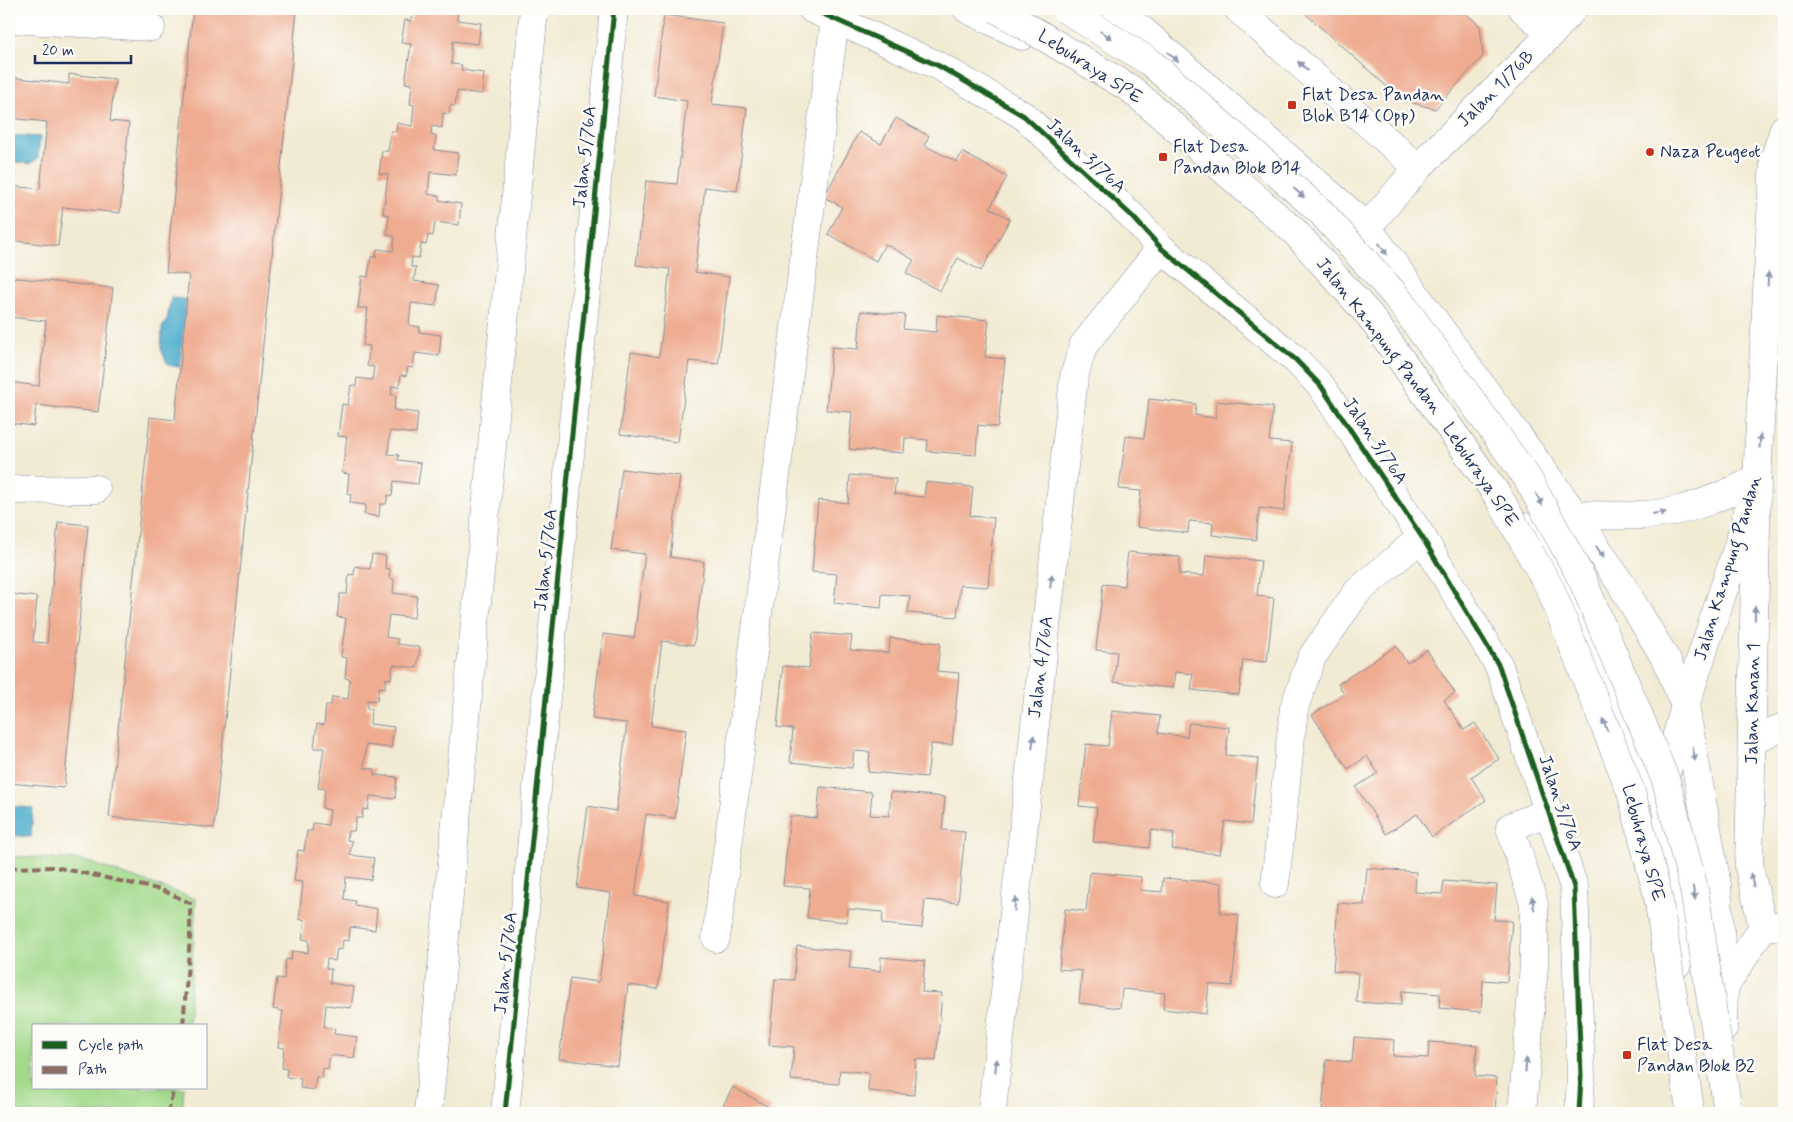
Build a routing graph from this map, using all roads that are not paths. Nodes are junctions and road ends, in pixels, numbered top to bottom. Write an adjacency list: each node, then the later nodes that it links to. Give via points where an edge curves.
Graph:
1 (534, 9): 36 (main road)
2 (614, 9): 37 (main road, Jalan 5/76A)
3 (967, 9): 15 (main road)
4 (997, 9): 42 (main road, Lebuhraya SPE, one-way to 4, bridge, via 1658,896 1631,792 1551,590 1498,496 1370,316 1295,232 1131,88)
5 (1009, 9): 15 (main road)
6 (1065, 9): 35 (main road, Lebuhraya SPE, one-way to 35, bridge, via 1150,62 1321,212 1396,296 1528,479 1583,581 1666,780 1694,889)
7 (1105, 9): 18 (main road, Jalan Kampung Pandan, one-way to 18, via 1142,30)
8 (1238, 9): 17 (main road, one-way to 8)
9 (1523, 9): 14 (main road)
10 (1573, 9): 14 (main road, Jalan 1/76B)
11 (824, 14): 19 (main road, Jalan 3/76A, via 939,66 1024,116 1132,216); 32 (main road)
12 (9, 19): 13 (main road)
13 (151, 28)
14 (1551, 34): 17 (main road, Jalan 1/76B)
15 (1106, 77): 34 (main road, Jalan Kampung Pandan, via 1326,264 1550,560 1609,661 1667,921)
16 (1784, 129): 20 (main road, Jalan Kampung Pandan, one-way to 16, via 1774,160)
17 (1418, 168): 18 (main road, Jalan 1/76B)
18 (1367, 227): 24 (main road, Jalan Kampung Pandan, one-way to 24)
19 (1161, 248): 25 (main road, Jalan 3/76A, via 1296,360 1321,386); 38 (main road, Jalan 4/76A, one-way to 19, via 1074,377 1083,346)
20 (1773, 401): 21 (main road, Jalan Kampung Pandan, one-way to 20)
21 (1757, 480): 24 (main road, one-way to 21, via 1642,515 1677,511 1708,502); 26 (main road, Jalan Kampung Pandan); 28 (main road, Jalan Kanan 1, one-way to 21)
22 (96, 489): 23 (main road)
23 (9, 490)
24 (1575, 514): 26 (main road, Jalan Kampung Pandan, one-way to 26, via 1667,660)
25 (1422, 536): 29 (main road, Jalan 3/76A, via 1499,666); 30 (main road, via 1357,592 1312,657 1294,708)
26 (1685, 706): 33 (main road, Jalan Kampung Pandan, one-way to 33, via 1717,885); 34 (main road, via 1663,784 1677,912)
27 (1784, 727): 28 (main road)
28 (1752, 739): 31 (main road, Jalan Kanan 1, one-way to 28, via 1750,867)
29 (1548, 812): 39 (main road, one-way to 29, via 1534,965 1534,904 1510,827); 40 (main road, Jalan 3/76A, via 1574,887 1581,1076)
30 (1275, 884)
31 (1774, 926): 33 (main road)
32 (716, 938)
33 (1724, 988): 35 (main road, Jalan Kampung Pandan)
34 (1677, 1058): 41 (main road, Jalan Kampung Pandan)
35 (1724, 1109)
36 (428, 1113)
37 (505, 1113)
38 (990, 1113)
39 (1522, 1113)
40 (1579, 1113)
41 (1676, 1113)
42 (1690, 1113)

